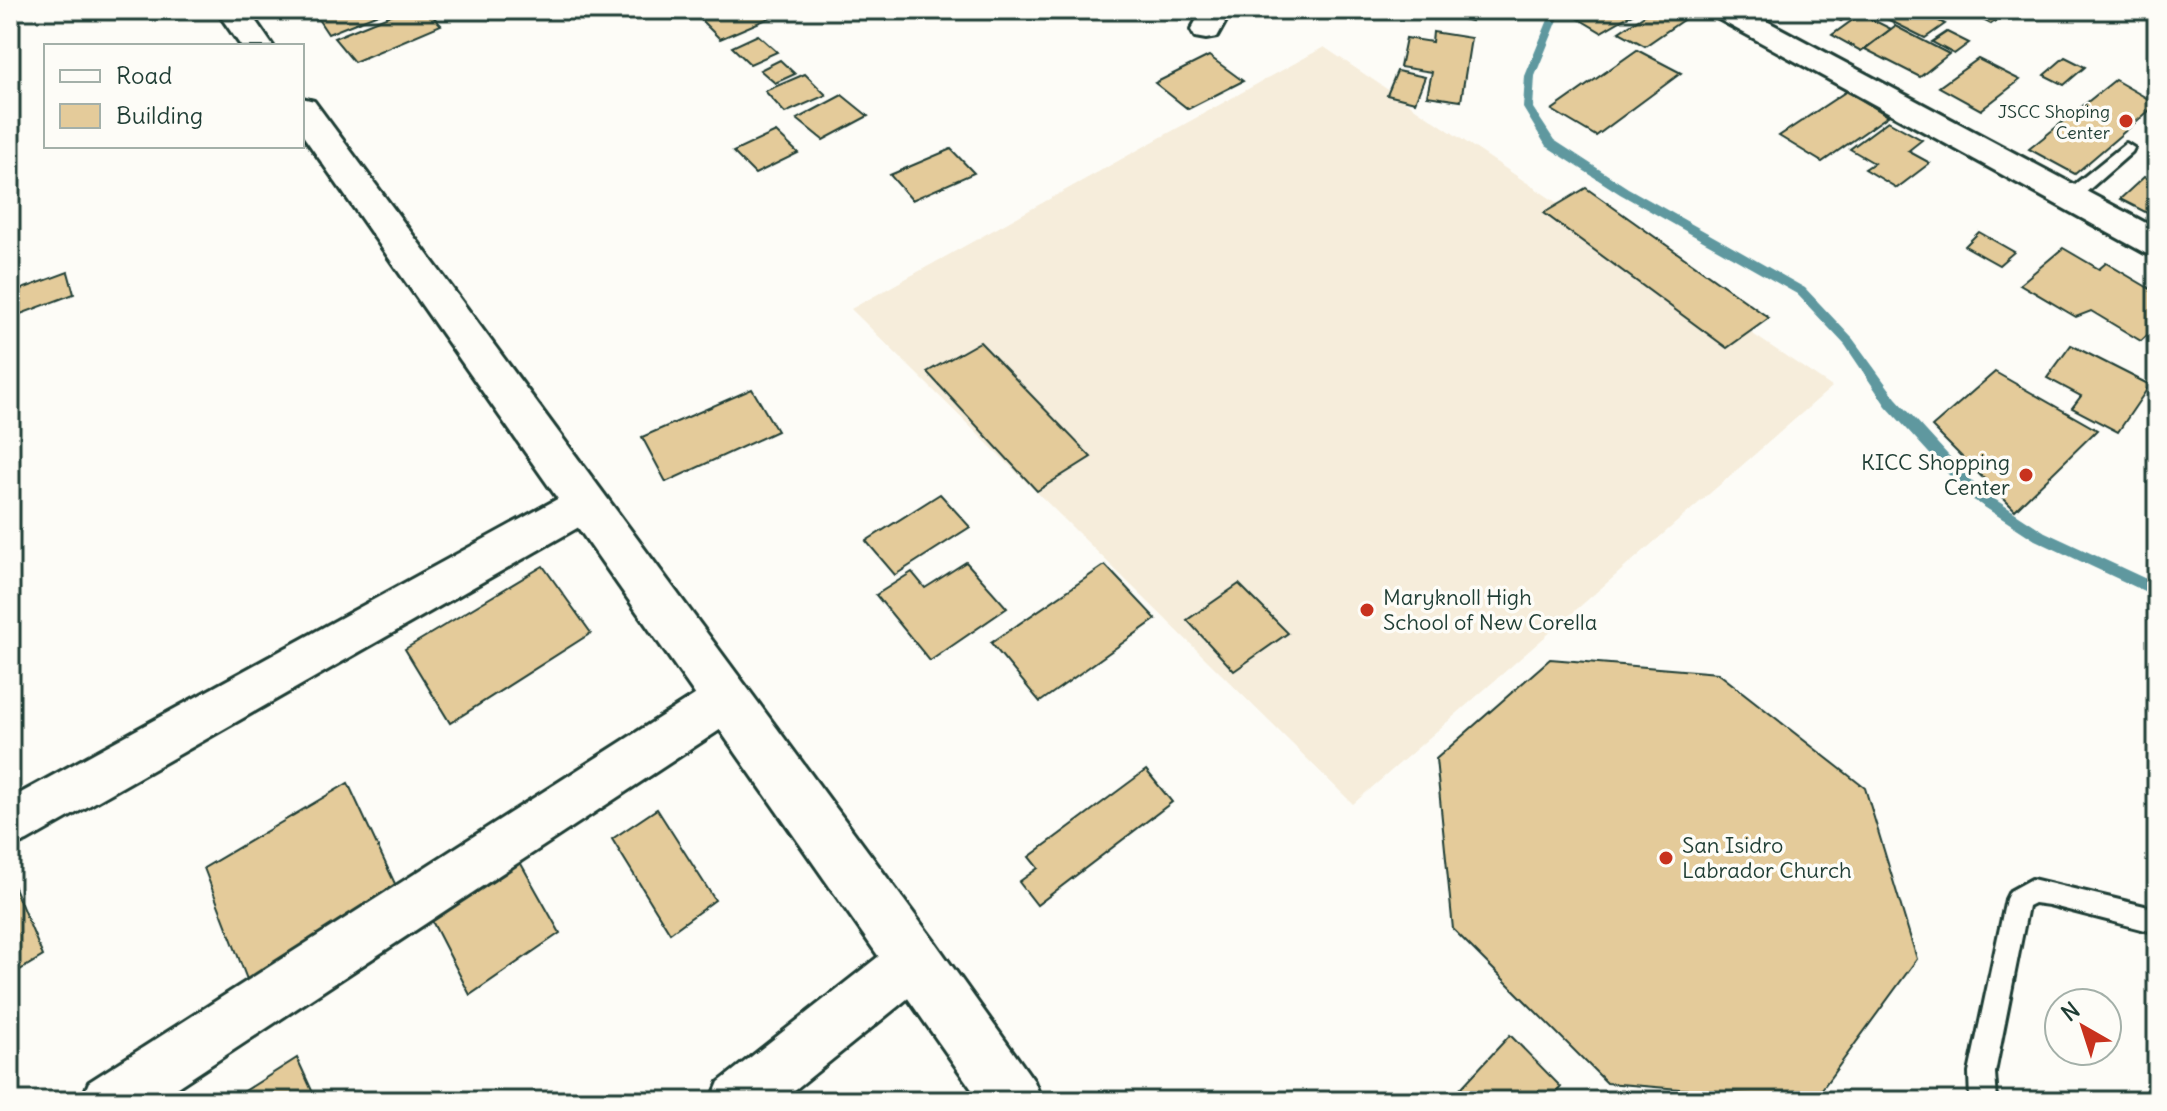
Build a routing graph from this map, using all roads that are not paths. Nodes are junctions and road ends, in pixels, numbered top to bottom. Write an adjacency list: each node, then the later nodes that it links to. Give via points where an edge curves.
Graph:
1 (232, 10): 3 (street)
2 (1724, 10): 6 (street)
3 (256, 44)
4 (304, 112): 8 (street)
5 (2126, 148): 6 (lane)
6 (2070, 197): 7 (street)
7 (2157, 244)
8 (586, 503): 9 (street); 10 (street)
9 (728, 699): 12 (street); 13 (street)
10 (10, 825)
11 (2157, 921): 16 (lane, via 2049,893 2032,891 2018,899 1982,1073)
12 (915, 960): 14 (street); 15 (street)
13 (108, 1101)
14 (738, 1101)
15 (1014, 1101)
16 (1984, 1101)

